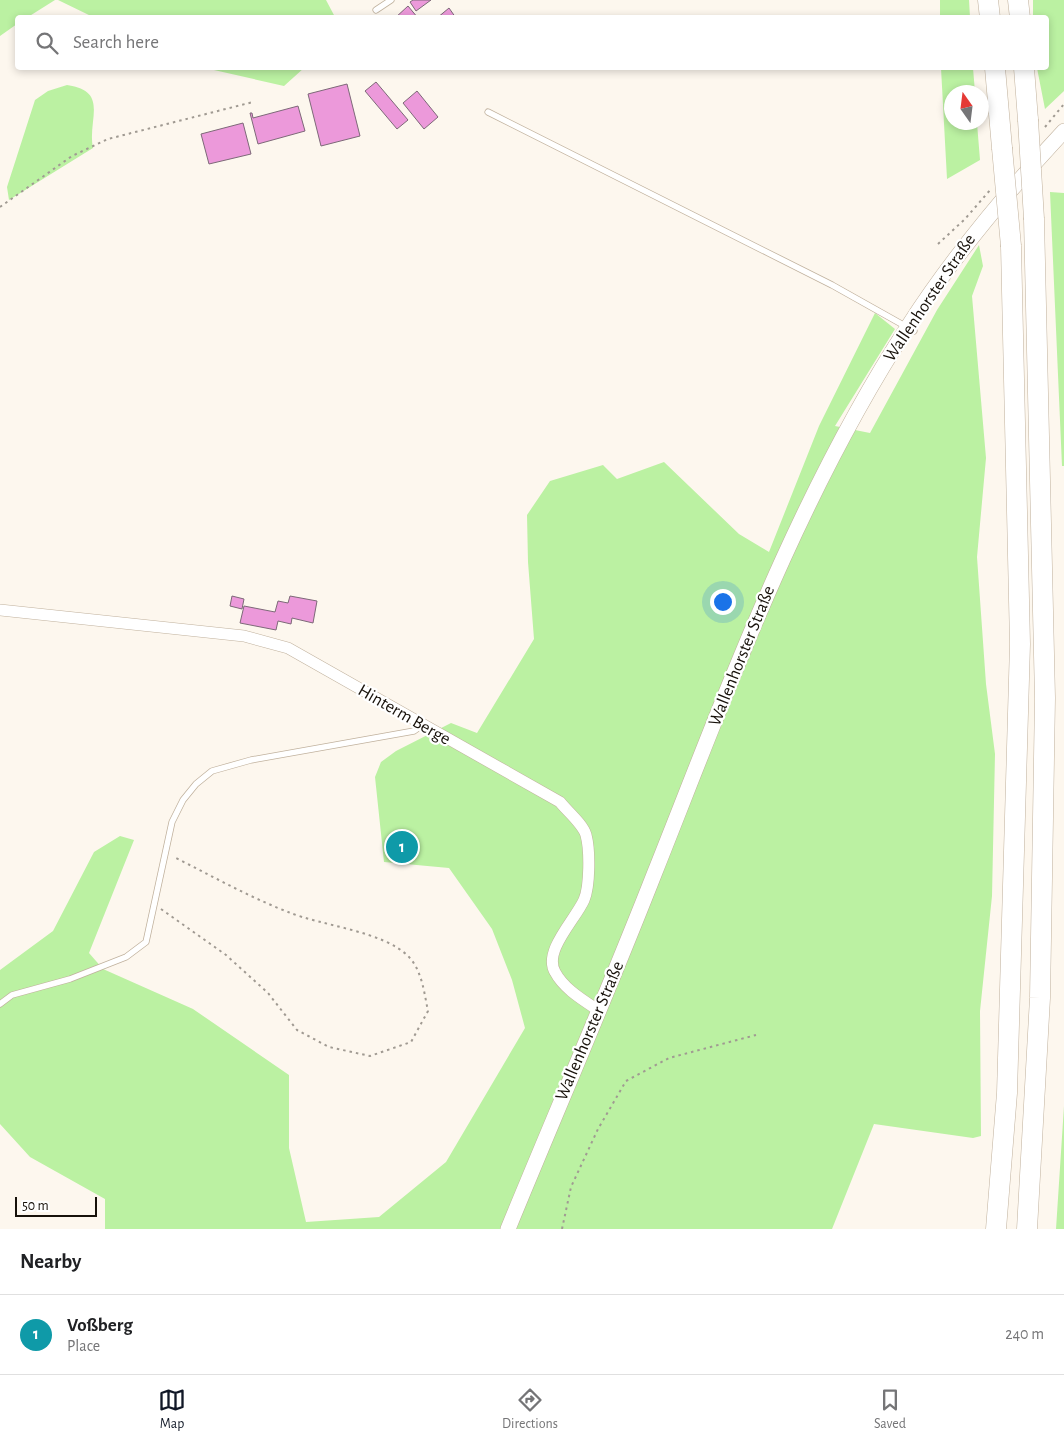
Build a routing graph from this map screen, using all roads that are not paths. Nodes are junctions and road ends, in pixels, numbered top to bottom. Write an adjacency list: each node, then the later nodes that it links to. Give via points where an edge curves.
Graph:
1 (391, 0): 4 (lane)
2 (988, 0): 5 (highway)
3 (1018, 0): 6 (highway)
4 (376, 10)
5 (990, 15)
6 (1020, 15)
7 (995, 70): 17 (highway, bridge, via 1011,246 1020,644 1007,1093)
8 (1024, 70): 18 (highway, bridge, via 1034,219 1045,698 1040,998)
9 (488, 112): 11 (lane, via 832,285)
10 (1064, 132): 11 (main road, Wallenhorster Straße, via 985,220)
11 (911, 329): 15 (main road, Wallenhorster Straße, via 845,433 766,595)
12 (0, 610): 13 (street, Hinterm Berge, via 244,636 288,648)
13 (421, 726): 14 (lane, via 414,730 250,760 212,771 183,800 172,822 146,942 126,957 70,980 12,995); 15 (street, Hinterm Berge, via 560,802 586,834 589,868 585,899 554,950 552,961 554,972 565,986)
14 (0, 1004)
15 (598, 1010): 16 (main road, Wallenhorster Straße)
16 (508, 1229)
17 (996, 1229)
18 (1027, 1229)

